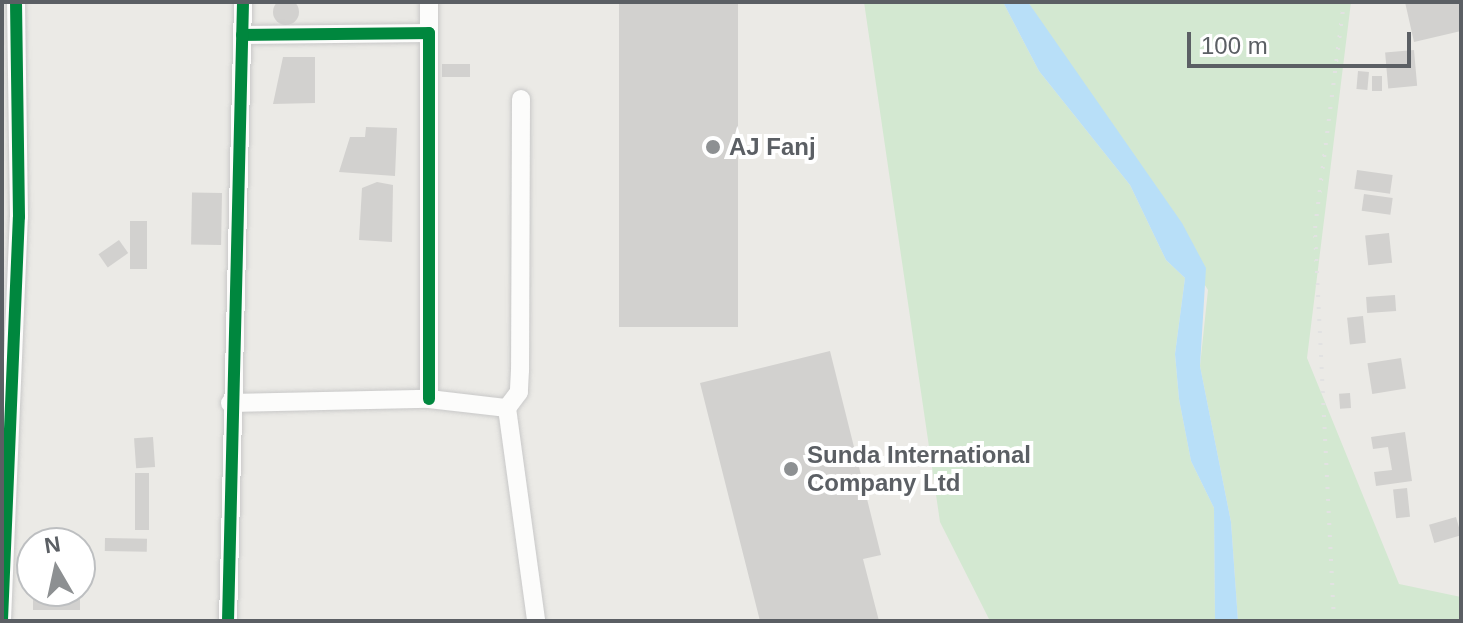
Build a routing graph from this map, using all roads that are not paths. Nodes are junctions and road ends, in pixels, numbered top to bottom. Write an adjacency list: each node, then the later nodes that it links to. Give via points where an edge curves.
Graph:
1 (16, 2): 6 (street)
2 (243, 2): 5 (street)
3 (429, 2): 4 (street)
4 (429, 33): 5 (street); 8 (street)
5 (242, 35): 9 (street)
6 (11, 60): 11 (street)
7 (521, 99): 10 (street, via 520,370 519,392)
8 (429, 399): 9 (street); 10 (street)
9 (230, 403): 13 (street)
10 (507, 408): 14 (street)
11 (3, 524): 12 (street)
12 (2, 620)
13 (228, 621)
14 (536, 621)

